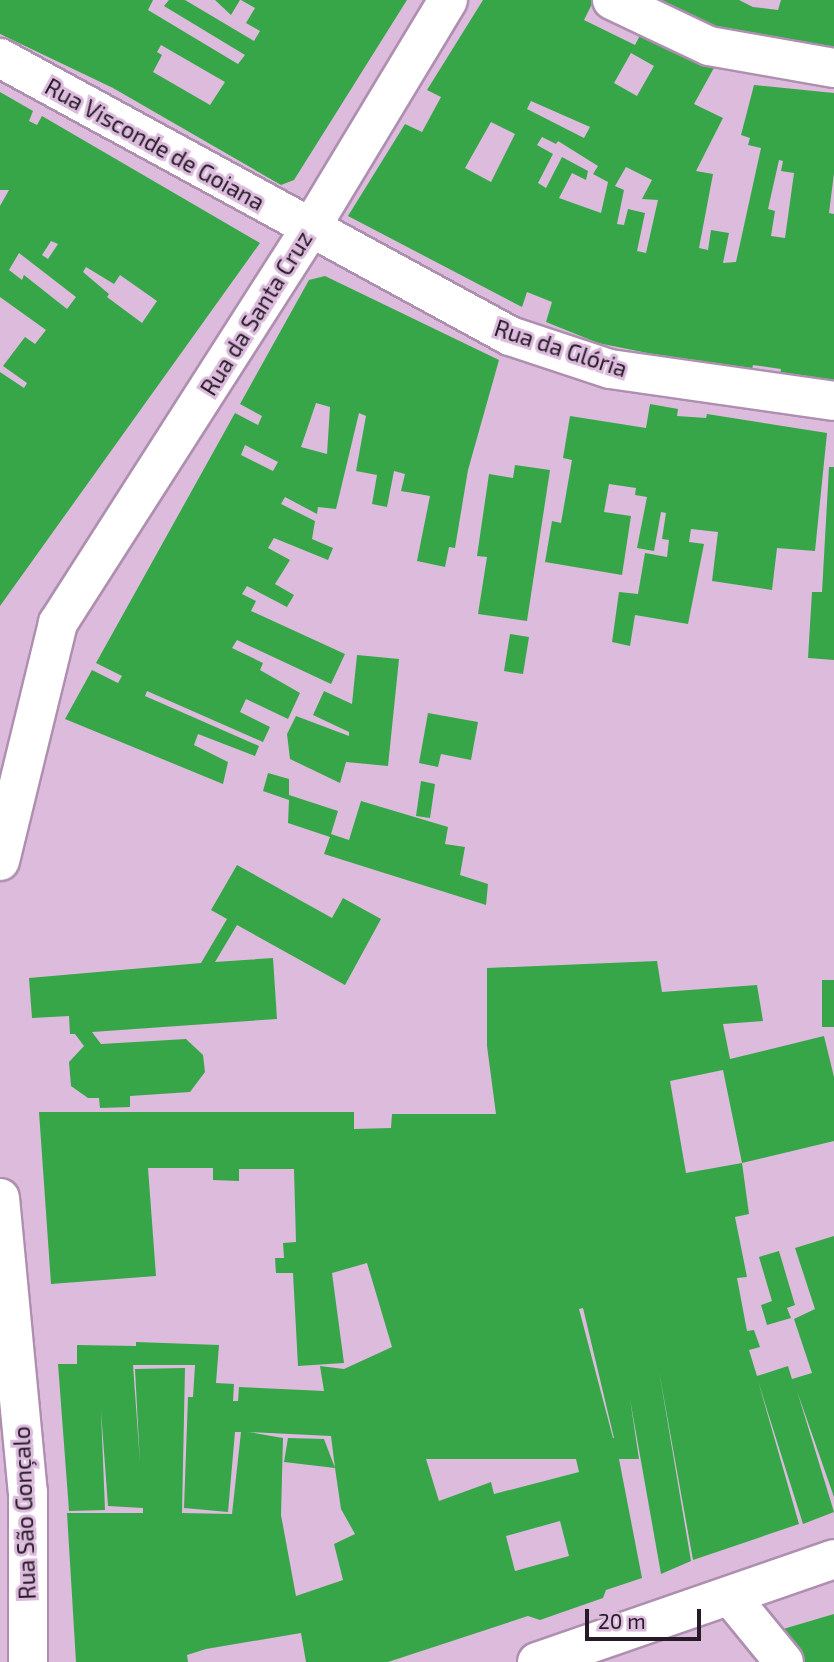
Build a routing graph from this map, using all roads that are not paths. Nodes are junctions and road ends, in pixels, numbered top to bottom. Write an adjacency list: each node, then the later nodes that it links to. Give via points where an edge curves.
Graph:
1 (448, 0): 5 (street, Rua da Santa Cruz)
2 (612, 0): 4 (street, via 709,46)
3 (0, 58): 5 (street, Rua Visconde de Goiana)
4 (834, 68)
5 (310, 229): 6 (street, Rua da Glória, via 510,336 610,369); 7 (street, Rua da Santa Cruz, via 58,623)
6 (834, 401)
7 (0, 860)
8 (0, 1198): 9 (street, Rua São Gonçalo)
9 (14, 1493): 11 (street, Rua São Gonçalo)
10 (834, 1559): 12 (street)
11 (28, 1581): 13 (street); 14 (street, Rua São Gonçalo)
12 (730, 1596): 15 (street); 16 (street)
13 (0, 1630)
14 (28, 1662)
15 (537, 1662)
16 (784, 1662)

